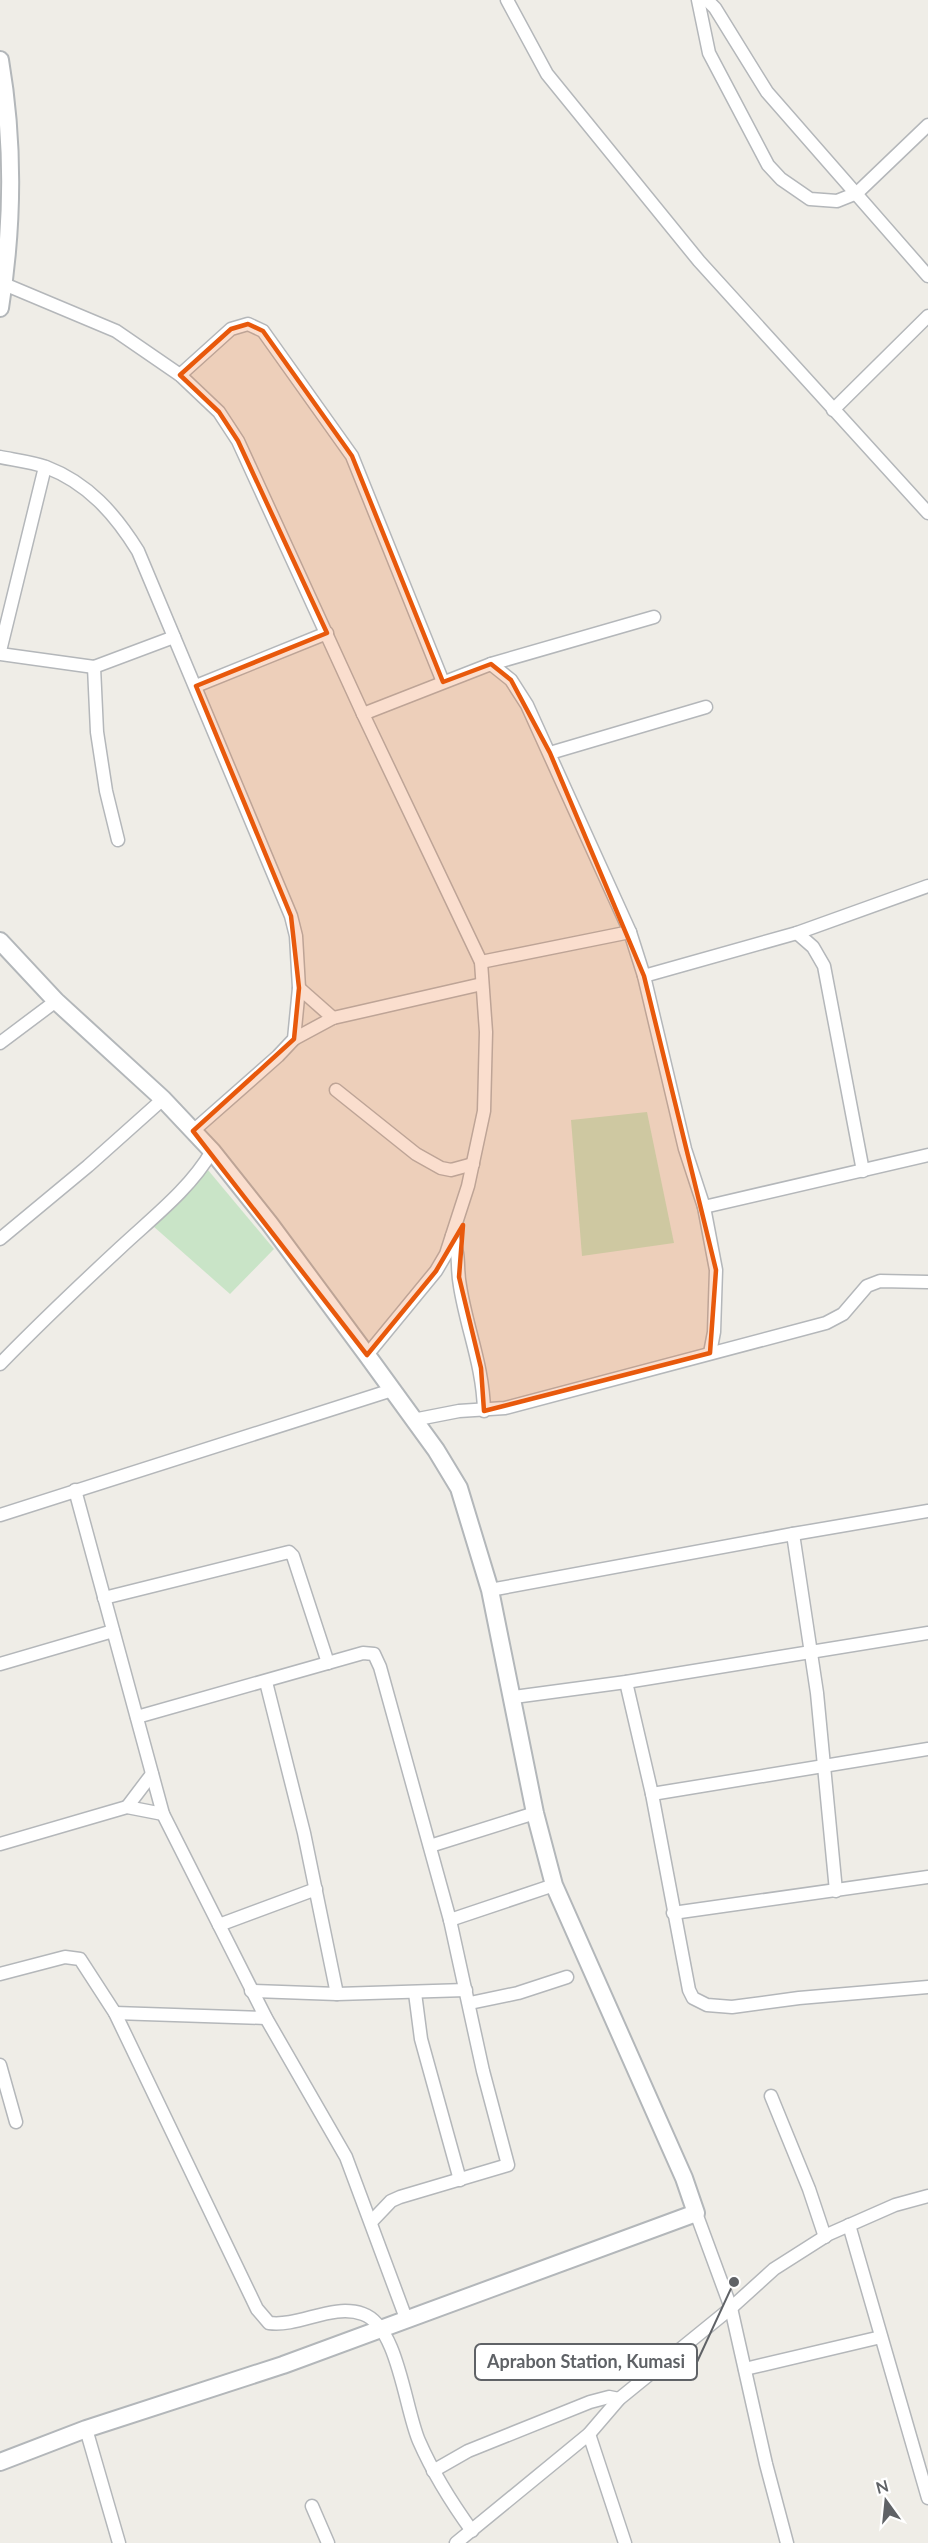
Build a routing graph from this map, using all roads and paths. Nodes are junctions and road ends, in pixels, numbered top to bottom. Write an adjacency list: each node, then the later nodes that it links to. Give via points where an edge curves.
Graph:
1 (507, 0): 14 (street, via 547,74 699,261)
2 (698, 0): 7 (street, via 709,53 768,165 810,199 837,201)
3 (707, 0): 7 (street, via 766,92)
4 (0, 60): 5 (street)
5 (0, 65): 8 (street, via 8,124)
6 (928, 126): 7 (street)
7 (857, 193): 9 (street)
8 (5, 195): 10 (street)
9 (928, 276)
10 (4, 284): 11 (street); 13 (street, via 116,331)
11 (0, 308)
12 (928, 316): 14 (street)
13 (180, 375): 19 (street, via 219,412 238,441); 24 (street, via 231,329 248,324 263,331 352,456)
14 (833, 410): 17 (street)
15 (0, 457): 16 (street)
16 (45, 467): 20 (street, via 98,498 127,533); 21 (street)
17 (928, 513)
18 (654, 617): 22 (street)
19 (327, 633): 25 (street); 27 (street)
20 (174, 637): 23 (street); 25 (street)
21 (0, 653): 23 (street)
22 (491, 664): 24 (street); 28 (street, via 511,680)
23 (94, 667): 29 (street, via 97,732)
24 (443, 682): 27 (street)
25 (196, 686): 37 (street, via 291,916)
26 (706, 706): 28 (street)
27 (363, 714): 34 (street)
28 (550, 753): 31 (street)
29 (118, 840)
30 (928, 886): 32 (street)
31 (630, 932): 34 (street); 35 (street)
32 (797, 933): 35 (street); 48 (street, via 813,947 824,966)
33 (0, 941): 38 (street)
34 (481, 962): 36 (street)
35 (644, 976): 49 (street, via 685,1149)
36 (482, 984): 39 (street); 47 (street, via 486,1081)
37 (299, 988): 39 (street); 40 (street)
38 (56, 1001): 41 (street); 43 (street)
39 (333, 1018): 40 (street)
40 (294, 1039): 44 (street)
41 (0, 1043)
42 (336, 1090): 47 (street, via 416,1154 441,1168 451,1170)
43 (163, 1100): 44 (street); 51 (street)
44 (193, 1131): 45 (street)
45 (212, 1150): 56 (street); 57 (street, via 167,1204)
46 (928, 1155): 48 (street)
47 (473, 1164): 50 (street)
48 (863, 1171): 49 (street)
49 (704, 1207): 53 (street, via 716,1270)
50 (452, 1236): 56 (street, via 436,1271); 59 (street, via 459,1257 460,1287 481,1368)
51 (0, 1239)
52 (928, 1282): 54 (street, via 880,1281 867,1286 843,1314 826,1323)
53 (714, 1332): 54 (street); 55 (street)
54 (735, 1347): 55 (street)
55 (710, 1353): 59 (street)
56 (367, 1355): 58 (street)
57 (0, 1364)
58 (392, 1390): 60 (street); 61 (street)
59 (484, 1411): 60 (street, via 459,1411)
60 (413, 1420): 65 (street, via 459,1488)
61 (75, 1490): 63 (street); 66 (street)
62 (928, 1511): 64 (street)
63 (0, 1515)
64 (793, 1534): 65 (street); 69 (street)
65 (490, 1590): 74 (street)
66 (104, 1598): 67 (street); 70 (street, via 289,1552)
67 (113, 1631): 71 (street); 75 (street)
68 (928, 1633): 69 (street)
69 (811, 1652): 73 (street); 77 (street)
70 (328, 1663): 72 (street); 84 (street, via 363,1653 374,1654)
71 (0, 1664)
72 (266, 1682): 75 (street); 87 (street)
73 (626, 1682): 74 (street); 79 (street)
74 (514, 1697): 81 (street)
75 (137, 1717): 78 (street)
76 (928, 1749): 77 (street)
77 (826, 1767): 79 (street); 88 (street)
78 (152, 1774): 80 (street); 82 (street)
79 (652, 1794): 89 (street)
80 (127, 1807): 82 (street); 83 (street)
81 (535, 1813): 84 (street); 86 (street)
82 (163, 1814): 91 (street)
83 (0, 1844)
84 (430, 1846): 90 (street)
85 (928, 1876): 88 (street)
86 (554, 1885): 90 (street); 107 (street)
87 (316, 1889): 91 (street); 98 (street)
88 (836, 1891): 89 (street)
89 (673, 1913): 94 (street, via 689,1990 693,1998 707,2005 746,2007 799,1998)
90 (450, 1920): 95 (street)
91 (219, 1925): 96 (street)
92 (0, 1974): 100 (street, via 65,1957 80,1959)
93 (567, 1977): 99 (street)
94 (928, 1987)
95 (466, 1990): 97 (street); 99 (street)
96 (251, 1991): 98 (street); 101 (street)
97 (416, 1993): 98 (street); 105 (street, via 421,2039)
98 (337, 1994)
99 (470, 2003): 105 (street, via 508,2165)
100 (115, 2013): 101 (street); 113 (street, via 257,2309 269,2323 280,2325 353,2312 366,2315)
101 (266, 2019): 108 (street, via 346,2157)
102 (0, 2065): 104 (street)
103 (771, 2096): 110 (street)
104 (16, 2122)
105 (460, 2180): 108 (street, via 391,2201)
106 (928, 2196): 109 (street)
107 (696, 2212): 111 (street); 112 (street)
108 (371, 2223): 112 (street)
109 (849, 2225): 110 (street); 114 (street)
110 (825, 2237): 111 (street, via 774,2269)
111 (731, 2308): 115 (street); 116 (street)
112 (407, 2320): 113 (street)
113 (383, 2329): 117 (street); 120 (street, via 417,2438)
114 (881, 2337): 115 (street); 121 (street)
115 (745, 2368): 128 (street)
116 (619, 2399): 118 (street); 120 (street, via 609,2397 590,2402 468,2451)
117 (86, 2429): 119 (street); 125 (street)
118 (590, 2434): 123 (street); 127 (street)
119 (0, 2462)
120 (433, 2470): 123 (street)
121 (928, 2498)
122 (312, 2506): 126 (street)
123 (472, 2531): 124 (street)
124 (459, 2542)
125 (119, 2543)
126 (328, 2543)
127 (625, 2543)
128 (787, 2543)

